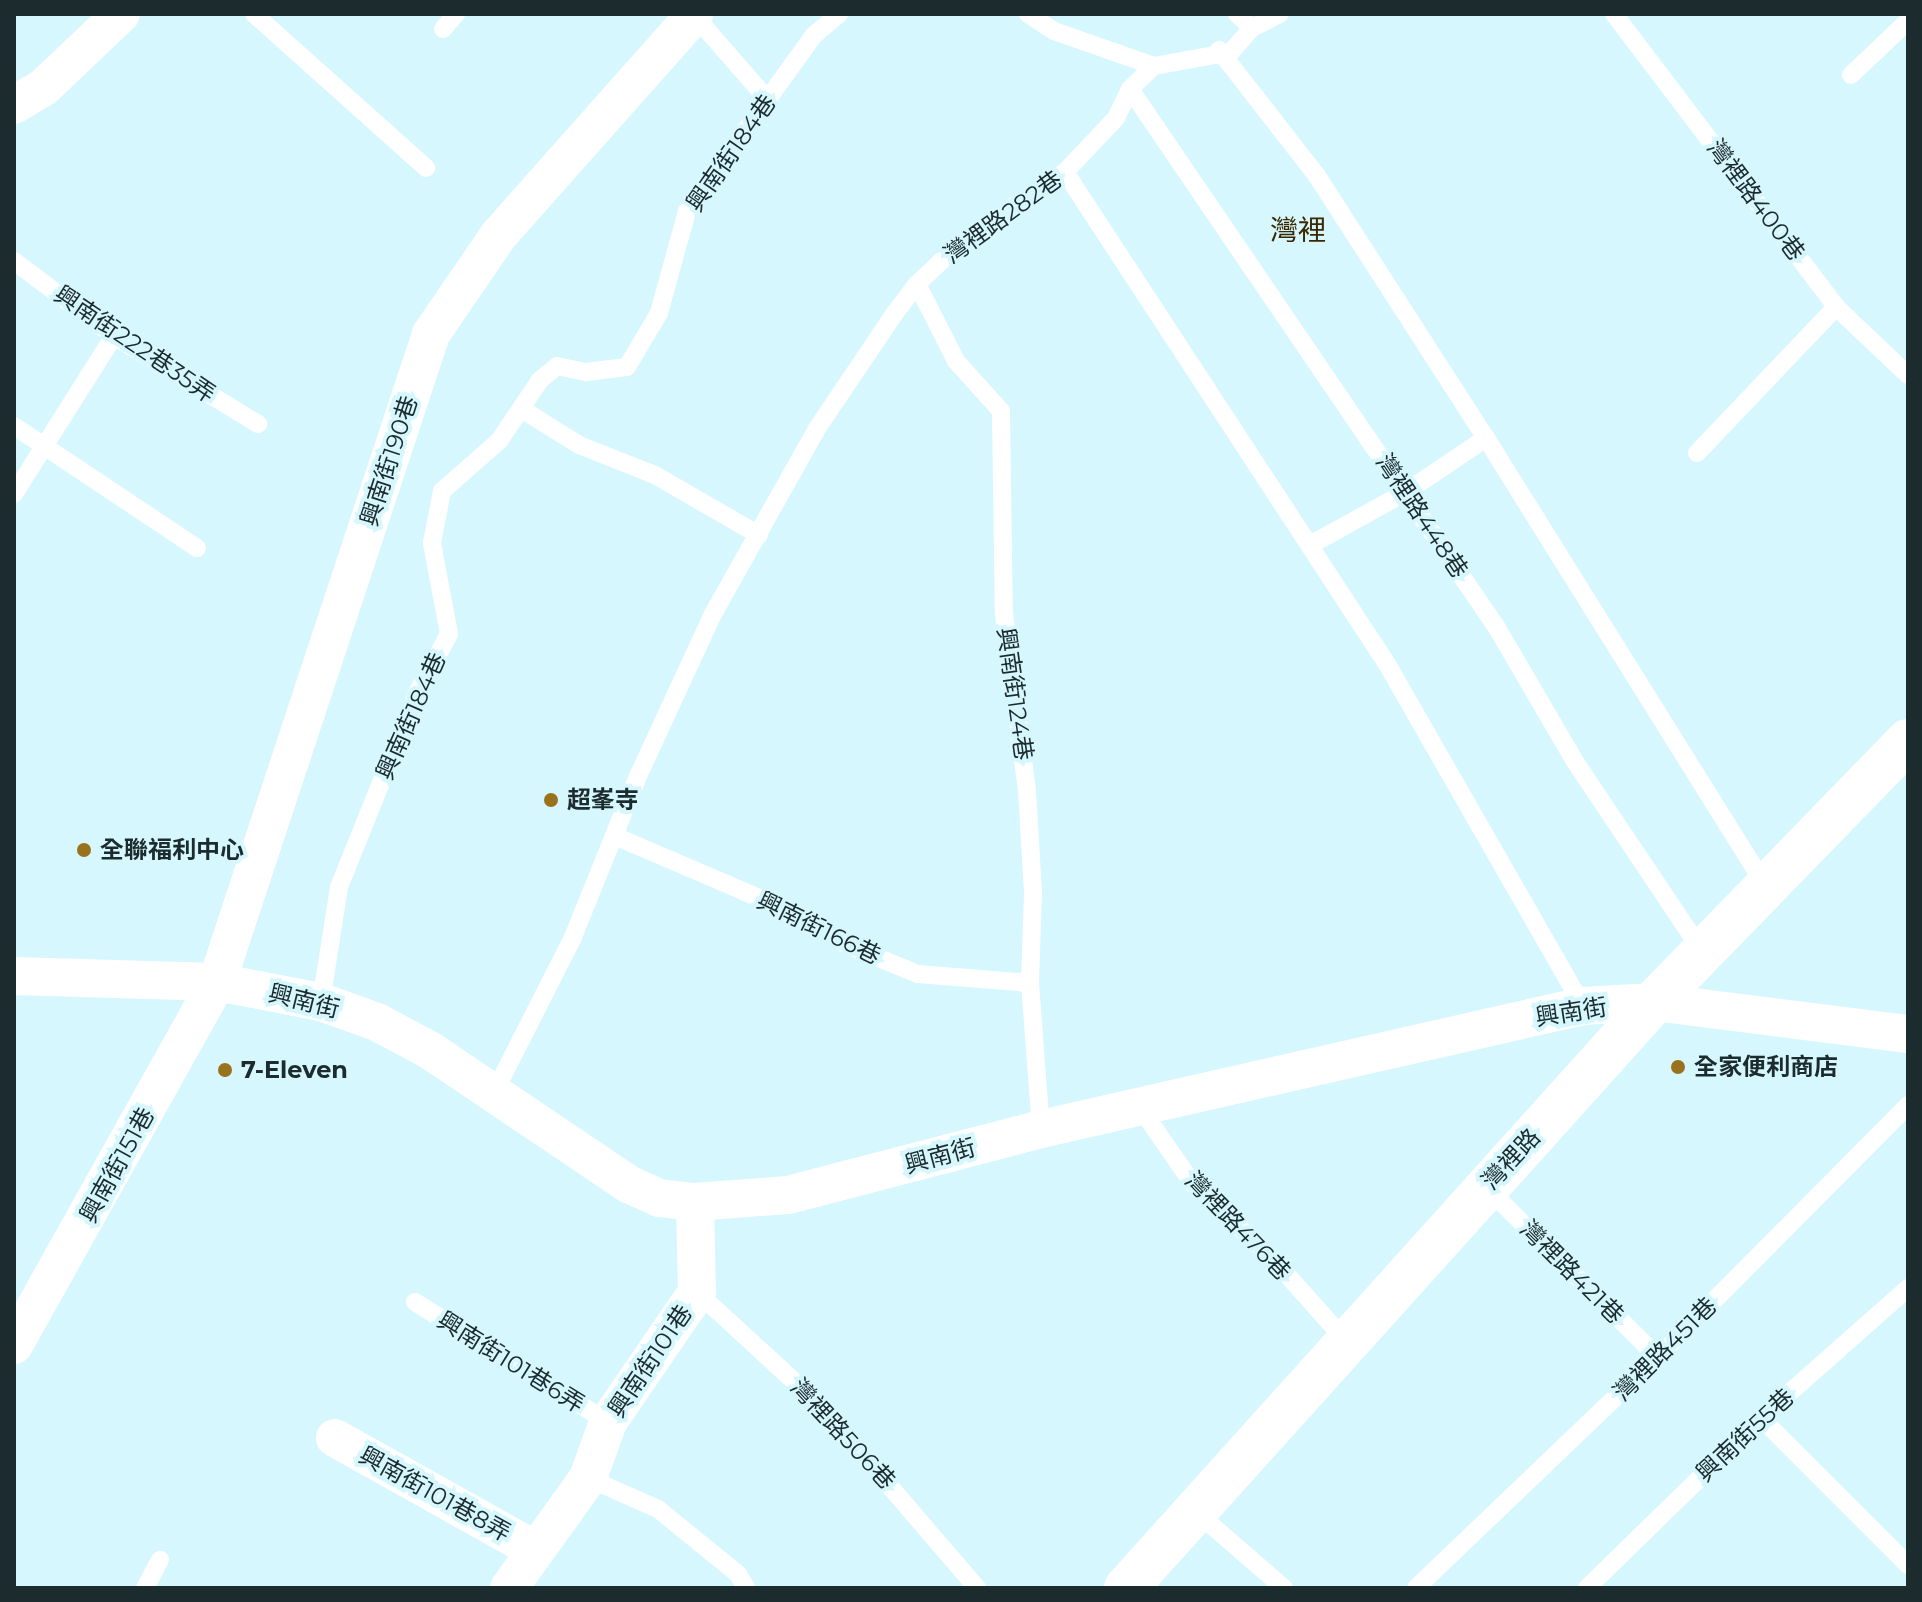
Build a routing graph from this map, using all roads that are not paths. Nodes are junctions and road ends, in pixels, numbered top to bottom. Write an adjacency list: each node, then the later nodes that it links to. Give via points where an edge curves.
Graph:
1 (121, 14): 18 (street, via 44,87)
2 (254, 14): 19 (lane)
3 (456, 14): 12 (lane)
4 (694, 14): 17 (lane); 42 (street, 興南街190巷, via 498,236 431,334)
5 (839, 14): 17 (lane, 興南街184巷, via 814,35)
6 (1028, 14): 14 (lane, via 1054,31)
7 (1237, 14): 11 (lane)
8 (1280, 14): 11 (lane, 灣裡路282巷)
9 (1614, 14): 23 (lane, 灣裡路400巷)
10 (1908, 21): 15 (lane)
11 (1252, 28): 13 (lane, 灣裡路282巷, via 1231,52)
12 (443, 29)
13 (1219, 50): 14 (lane, 灣裡路282巷); 29 (lane, via 1317,176)
14 (1154, 66): 16 (lane, 灣裡路282巷)
15 (1851, 75)
16 (1130, 89): 20 (lane, 灣裡路282巷, via 1116,118); 32 (lane, 灣裡路448巷)
17 (768, 100): 26 (lane, 興南街184巷, via 687,211 659,313 627,367 586,372 557,366 540,380)
18 (14, 105)
19 (426, 168)
20 (1065, 172): 22 (lane, 灣裡路282巷, via 967,237); 35 (lane)
21 (14, 261): 24 (lane, 興南街222巷35弄)
22 (917, 284): 34 (lane, 灣裡路282巷, via 818,427); 43 (lane, 興南街124巷, via 956,361 1001,411 1004,614 1018,698 1033,892)
23 (1836, 307): 25 (lane, 灣裡路400巷); 31 (lane)
24 (114, 336): 27 (lane, 興南街222巷35弄); 30 (lane)
25 (1908, 375)
26 (523, 410): 34 (lane, via 579,445 655,475); 44 (lane, 興南街184巷, via 499,441 442,491 432,543 449,634 417,693 339,887)
27 (258, 424)
28 (14, 426): 30 (lane)
29 (1486, 438): 32 (lane); 39 (lane)
30 (44, 447): 33 (lane); 36 (lane)
31 (1697, 453)
32 (1406, 492): 35 (lane); 40 (lane, 灣裡路448巷)
33 (14, 494)
34 (759, 535): 38 (lane, via 713,614 639,774)
35 (1310, 545): 46 (lane, via 1387,664)
36 (197, 548)
37 (1908, 741): 39 (street, 灣裡路)
38 (617, 837): 43 (lane, 興南街166巷, via 799,915 849,946 918,974); 48 (lane)
39 (1765, 885): 40 (street, 灣裡路)
40 (1702, 951): 45 (street, 灣裡路)
41 (14, 976): 42 (street, 興南街)
42 (217, 982): 44 (street, 興南街); 58 (street, 興南街151巷)
43 (1030, 983): 51 (lane, 興南街124巷)
44 (321, 1002): 48 (street, 興南街, via 377,1022)
45 (1654, 1002): 46 (street, 興南街); 47 (street, 興南街); 52 (street, 灣裡路)
46 (1583, 1006): 50 (street, 興南街)
47 (1908, 1034)
48 (495, 1091): 53 (street, 興南街, via 628,1184 660,1198)
49 (1908, 1105): 59 (lane, 灣裡路451巷)
50 (1139, 1106): 51 (street, 興南街); 57 (lane, 灣裡路476巷, via 1193,1184 1272,1258)
51 (1041, 1129): 53 (street, 興南街, via 788,1195)
52 (1485, 1186): 57 (street, 灣裡路); 59 (lane, 灣裡路421巷)
53 (695, 1202): 55 (street, 興南街101巷)
54 (1908, 1288): 60 (lane, 興南街55巷)
55 (697, 1292): 61 (street, 興南街101巷); 71 (lane, 灣裡路506巷, via 821,1406)
56 (415, 1302): 61 (lane, 興南街101巷6弄)
57 (1345, 1340): 64 (street, 灣裡路)
58 (14, 1345)
59 (1658, 1357): 74 (lane, 灣裡路451巷)
60 (1761, 1418): 67 (lane); 75 (lane, 興南街55巷)
61 (608, 1422): 63 (street, 興南街101巷)
62 (335, 1438): 65 (street, 興南街101巷8弄)
63 (588, 1478): 65 (street, 興南街101巷); 70 (lane, via 658,1509 738,1574)
64 (1193, 1509): 72 (street, 灣裡路); 73 (lane)
65 (534, 1549): 69 (street, 興南街101巷)
66 (160, 1560): 68 (lane)
67 (1908, 1565)
68 (145, 1588)
69 (509, 1588)
70 (746, 1588)
71 (977, 1588)
72 (1126, 1588)
73 (1284, 1588)
74 (1416, 1588)
75 (1587, 1588)

